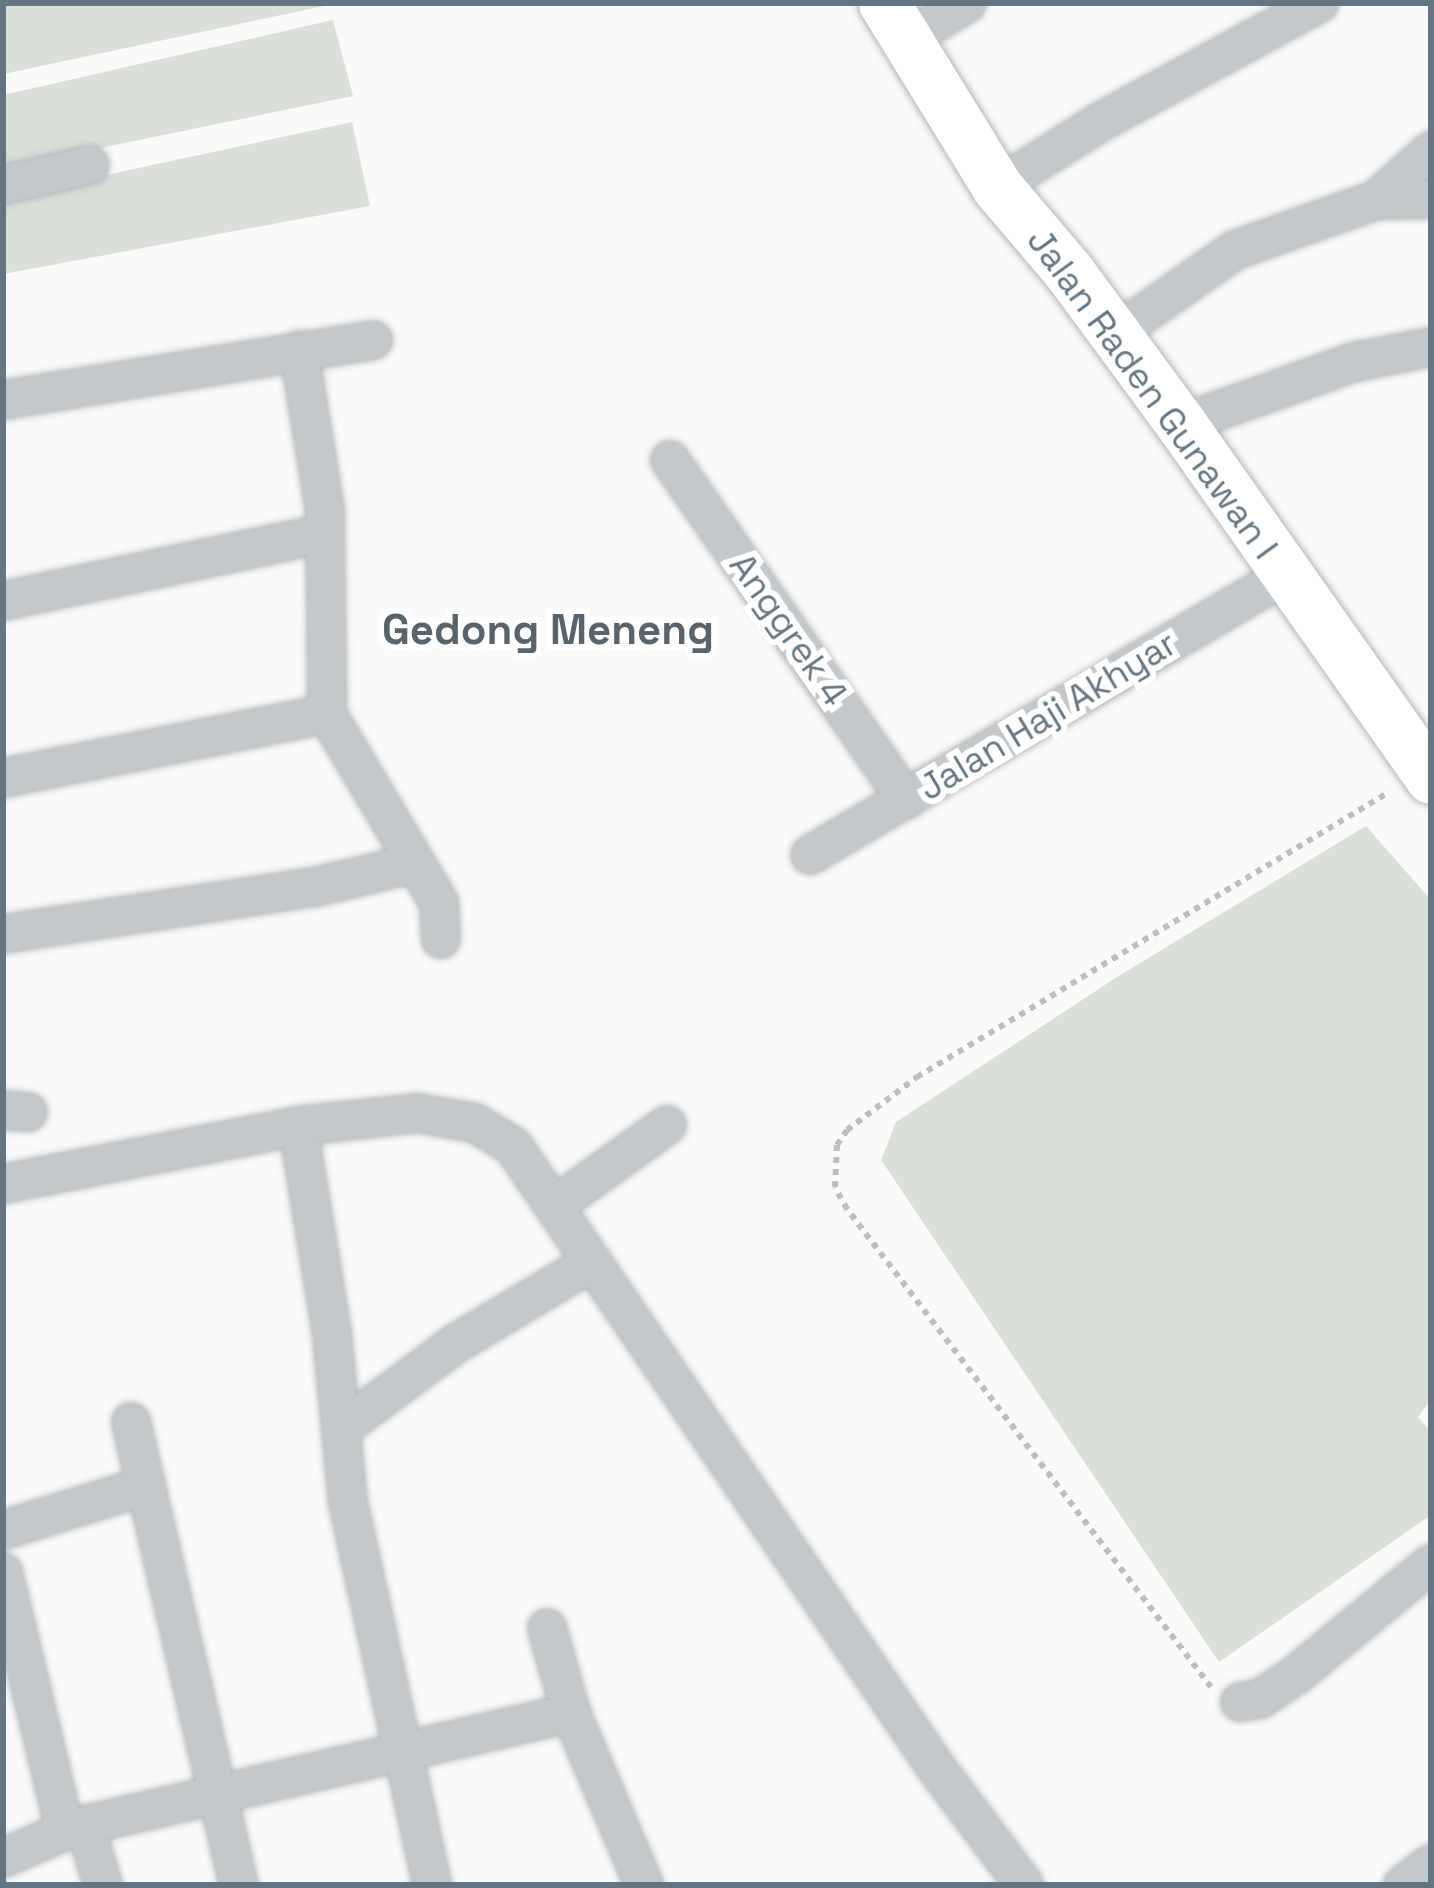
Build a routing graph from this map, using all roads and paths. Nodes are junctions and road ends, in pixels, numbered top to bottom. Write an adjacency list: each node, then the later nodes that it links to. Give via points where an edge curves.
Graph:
1 (967, 3): 3 (street)
2 (1319, 3): 7 (street)
3 (895, 21): 7 (highway, Jalan Raden Gunawan I)
4 (1431, 151): 9 (street)
5 (90, 165): 6 (street)
6 (3, 185)
7 (997, 188): 10 (highway, Jalan Raden Gunawan I)
8 (1431, 199): 9 (street)
9 (1376, 200): 10 (street, via 1235,250)
10 (1115, 334): 15 (highway, Jalan Raden Gunawan I)
11 (373, 340): 13 (street)
12 (1431, 347): 15 (street, via 1354,362)
13 (298, 350): 14 (street); 17 (street, via 326,511)
14 (3, 400)
15 (1181, 424): 18 (highway, Jalan Raden Gunawan I)
16 (670, 460): 23 (street, Anggrek 4)
17 (322, 534): 19 (street); 20 (street)
18 (1284, 576): 21 (highway, Jalan Raden Gunawan I); 23 (street, Jalan Haji Akhyar)
19 (3, 601)
20 (326, 714): 22 (street); 25 (street)
21 (1428, 774): 40 (path, via 917,1077 837,1145 835,1187 847,1209 1201,1678)
22 (3, 778)
23 (906, 800): 24 (street, Jalan Haji Akhyar)
24 (810, 855)
25 (412, 864): 26 (street, via 315,887); 27 (street, via 439,903)
26 (3, 934)
27 (441, 939)
28 (667, 1125): 31 (street)
29 (298, 1126): 30 (street); 31 (street, via 417,1113 475,1123 513,1146); 34 (street)
30 (3, 1184)
31 (554, 1206): 32 (street)
32 (592, 1262): 34 (street, via 455,1344); 50 (street)
33 (131, 1422): 35 (street)
34 (342, 1428): 42 (street, via 348,1502)
35 (145, 1486): 36 (street); 43 (street)
36 (3, 1530)
37 (1431, 1564): 40 (street, via 1297,1674 1260,1699)
38 (3, 1572): 44 (street)
39 (547, 1628): 41 (street)
40 (1240, 1702)
41 (572, 1713): 42 (street); 49 (street)
42 (402, 1755): 43 (street); 48 (street)
43 (219, 1794): 44 (street); 47 (street)
44 (75, 1828): 45 (street); 46 (street)
45 (3, 1858)
46 (103, 1885)
47 (239, 1885)
48 (432, 1885)
49 (644, 1885)
50 (1024, 1885)

